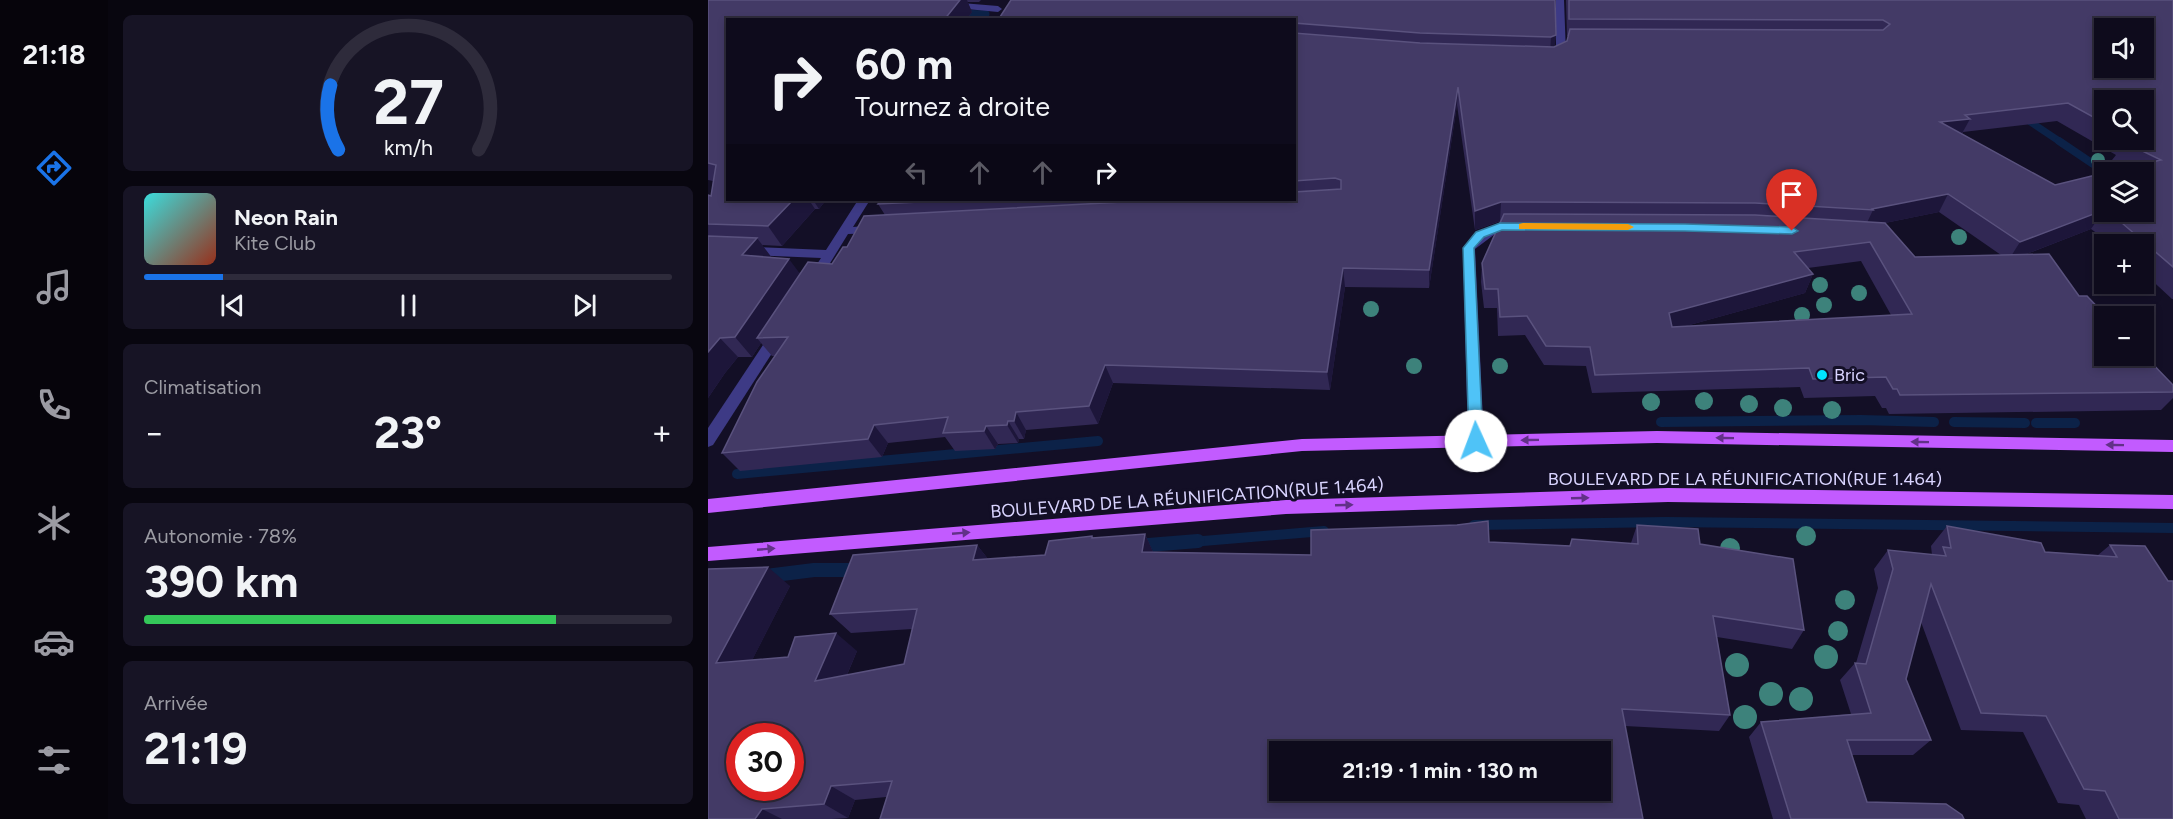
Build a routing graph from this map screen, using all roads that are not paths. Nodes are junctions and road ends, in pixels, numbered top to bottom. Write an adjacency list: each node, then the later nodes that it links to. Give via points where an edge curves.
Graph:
1 (1006, 0): 4 (street)
2 (1560, 0): 6 (street)
3 (944, 5): 4 (street)
4 (998, 9): 5 (street)
5 (991, 18)
6 (1561, 41): 7 (street); 8 (street, via 1558,57)
7 (1572, 41)
8 (1541, 59)
9 (863, 201): 12 (street)
10 (1535, 227): 18 (street, via 1500,227 1480,234 1468,248)
11 (889, 228): 12 (street)
12 (842, 231): 14 (street)
13 (708, 249): 14 (street)
14 (830, 254): 15 (street)
15 (804, 293)
16 (785, 323): 17 (street)
17 (708, 441)
18 (1476, 441): 19 (main road, one-way to 18, via 1657,437); 21 (main road, via 1302,445)
19 (2173, 446)
20 (2173, 502): 22 (main road, BOULEVARD DE LA RÉUNIFICATION(RUE 1.464), one-way to 20, via 1286,507 1668,495)
21 (708, 506)
22 (708, 554)

